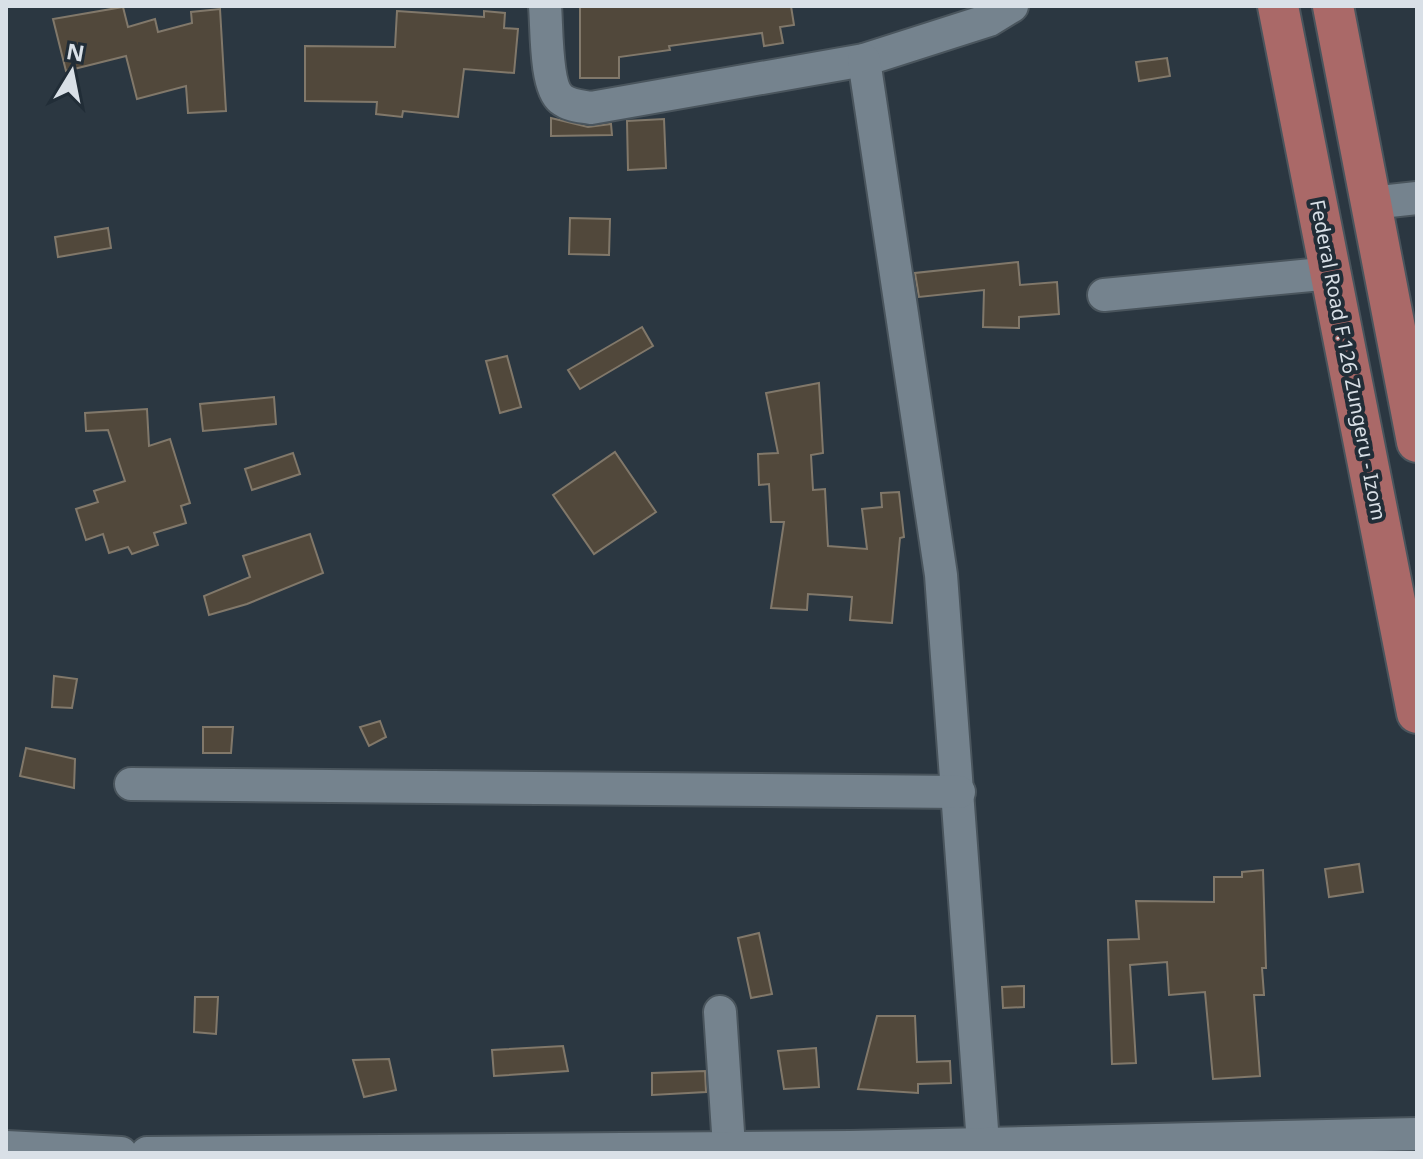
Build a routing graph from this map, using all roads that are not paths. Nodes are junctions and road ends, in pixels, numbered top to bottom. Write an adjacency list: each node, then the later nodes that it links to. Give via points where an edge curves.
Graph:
1 (545, 6): 5 (street, via 551,79 558,97 571,105 591,108)
2 (1012, 6): 5 (street, via 989,20)
3 (1278, 6): 8 (main road, Federal Road F.126 Zungeru - Izom)
4 (1333, 6): 7 (main road)
5 (864, 60): 13 (street, via 941,575)
6 (1417, 198): 7 (street)
7 (1371, 203): 10 (main road)
8 (1332, 273): 9 (street); 11 (main road, Federal Road F.126 Zungeru - Izom)
9 (1104, 295)
10 (1417, 442)
11 (1417, 713)
12 (131, 784): 13 (street)
13 (959, 792): 16 (street)
14 (720, 1012): 19 (street)
15 (1417, 1134): 17 (street)
16 (983, 1143): 17 (street); 19 (street)
17 (1135, 1146)
18 (6, 1147): 21 (street)
19 (729, 1147): 20 (street)
20 (502, 1151): 22 (street)
21 (121, 1153)
22 (147, 1153)

